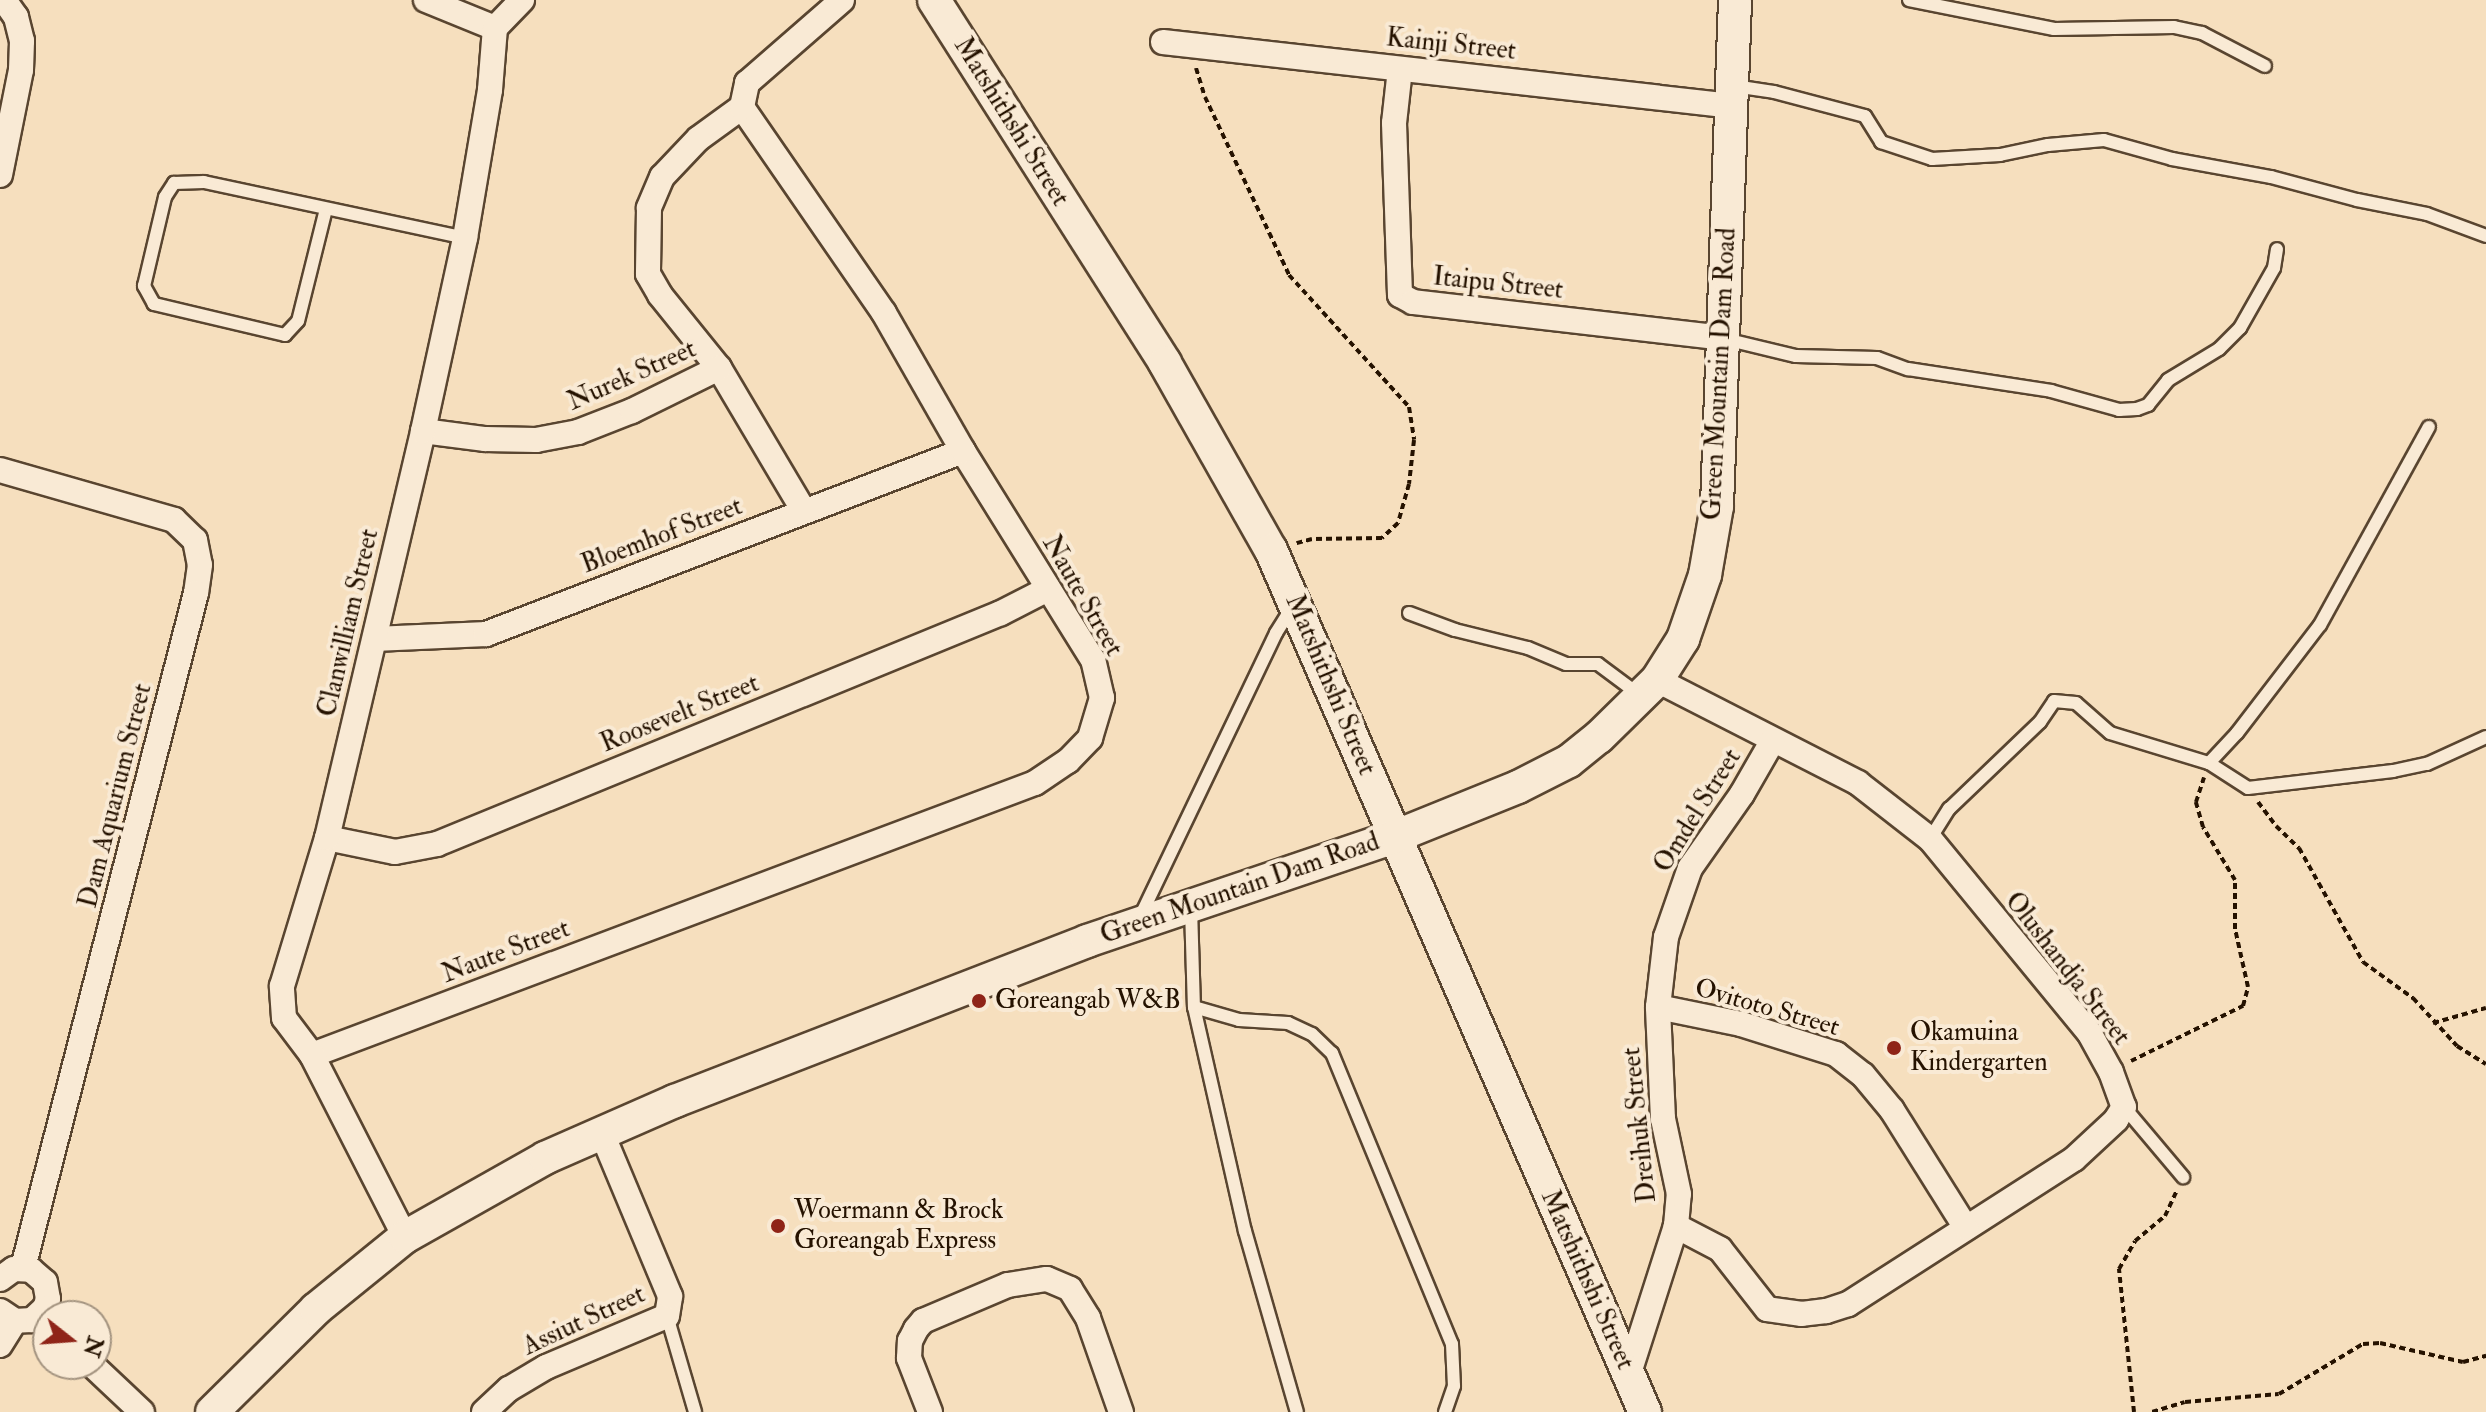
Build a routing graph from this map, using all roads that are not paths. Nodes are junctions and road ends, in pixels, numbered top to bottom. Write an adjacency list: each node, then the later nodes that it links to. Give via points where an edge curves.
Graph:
1 (4, 0): 14 (street, via 16,17 22,41)
2 (426, 0): 8 (street)
3 (522, 0): 8 (street)
4 (842, 0): 13 (street, via 747,83)
5 (934, 0): 27 (street, Matshithshi Street, via 1165,363)
6 (1735, 0): 12 (street, Green Mountain Dam Road)
7 (1909, 0): 10 (lane, via 2054,29 2174,27 2202,33)
8 (495, 28): 17 (street, Clanwilliam Street)
9 (1163, 42): 11 (street, Kainji Street)
10 (2265, 66)
11 (1400, 69): 12 (street, Kainji Street); 19 (street, Itaipu Street, via 1394,123 1400,295 1413,302)
12 (1733, 96): 16 (lane, via 1774,92 1865,116 1881,142 1932,159 2104,140 2427,214); 19 (street, Green Mountain Dam Road)
13 (742, 107): 20 (street, Nurek Street, via 698,139 662,177 649,208 646,242 648,274 660,295); 23 (street, Naute Street, via 884,313)
14 (0, 175)
15 (326, 209): 15 (lane, via 204,182 174,183 165,197 144,286 154,304 285,335 298,321); 17 (lane)
16 (2486, 236)
17 (465, 238): 22 (street, Clanwilliam Street)
18 (2277, 249): 19 (lane, via 2274,268 2240,328 2137,409 2119,410 2051,391 1908,369 1877,358 1796,356)
19 (1722, 338): 30 (street, Green Mountain Dam Road, via 1717,506 1705,575 1683,639)
20 (719, 368): 22 (street, Nurek Street, via 578,432 536,440); 25 (street, Nurek Street)
21 (2429, 427): 33 (lane, via 2320,625)
22 (423, 431): 29 (street, Clanwilliam Street)
23 (963, 451): 25 (street, Bloemhof Street); 26 (street, Naute Street)
24 (0, 470): 48 (street, Dam Aquarium Street, via 174,520 195,540 200,565)
25 (804, 511): 29 (street, Bloemhof Street, via 486,634)
26 (1048, 589): 35 (street, Roosevelt Street, via 1001,613 437,844 395,852); 41 (street, Naute Street, via 1093,660 1102,698 1090,738 1035,783)
27 (1296, 601): 34 (street, Matshithshi Street); 38 (lane)
28 (1409, 613): 30 (lane, via 1566,664 1598,664)
29 (375, 639): 35 (street, Clanwilliam Street)
30 (1649, 689): 32 (street, Olushandja Street); 34 (street, Green Mountain Dam Road, via 1569,761)
31 (2486, 737): 33 (lane, via 2427,764 2248,788)
32 (1773, 740): 36 (street, Olushandja Street, via 1858,783); 40 (street, Omdel Street, via 1690,868 1666,937)
33 (2209, 763): 36 (lane, via 2110,733 2076,703 2054,701 2040,722 1949,809)
34 (1394, 837): 37 (street, Green Mountain Dam Road); 54 (street, Matshithshi Street)
35 (327, 838): 41 (street, Clanwilliam Street, via 282,986 284,1018)
36 (1930, 839): 42 (street, Olushandja Street, via 2090,1034)
37 (1191, 905): 38 (street, Green Mountain Dam Road); 39 (lane)
38 (1137, 923): 43 (street, Green Mountain Dam Road)
39 (1194, 1007): 62 (lane, via 1245,1231); 63 (lane, via 1239,1020 1288,1023 1312,1034 1332,1053 1452,1344 1454,1386)
40 (1658, 1007): 45 (street, Dreihuk Street, via 1663,1119 1679,1194); 46 (street, Ovitoto Street, via 1741,1024 1836,1054 1863,1075 1892,1110)
41 (312, 1055): 47 (street, Clanwilliam Street)
42 (2124, 1107): 44 (lane); 46 (street, via 2074,1159)
43 (601, 1131): 47 (street, Green Mountain Dam Road); 51 (street, Assiut Street, via 670,1296)
44 (2183, 1177)
45 (1676, 1226): 46 (street, via 1720,1249 1767,1309 1802,1314 1848,1304); 54 (street, Dreihuk Street)
46 (1966, 1228)
47 (405, 1237): 57 (street, Green Mountain Dam Road, via 316,1309)
48 (6, 1274): 49 (street, via 39,1275)
49 (48, 1300)
50 (8, 1316): 52 (street); 53 (street)
51 (667, 1316): 58 (street, Assiut Street, via 546,1367); 59 (lane)
52 (32, 1320)
53 (0, 1345)
54 (1629, 1373): 64 (street, Matshithshi Street)
55 (108, 1380): 56 (street)
56 (142, 1412)
57 (212, 1412)
58 (484, 1412)
59 (695, 1412)
60 (930, 1412): 61 (street, via 909,1358 910,1341 923,1321 1008,1285 1047,1279 1070,1289 1088,1318)
61 (1121, 1412)
62 (1297, 1412)
63 (1445, 1412)
64 (1645, 1412)

